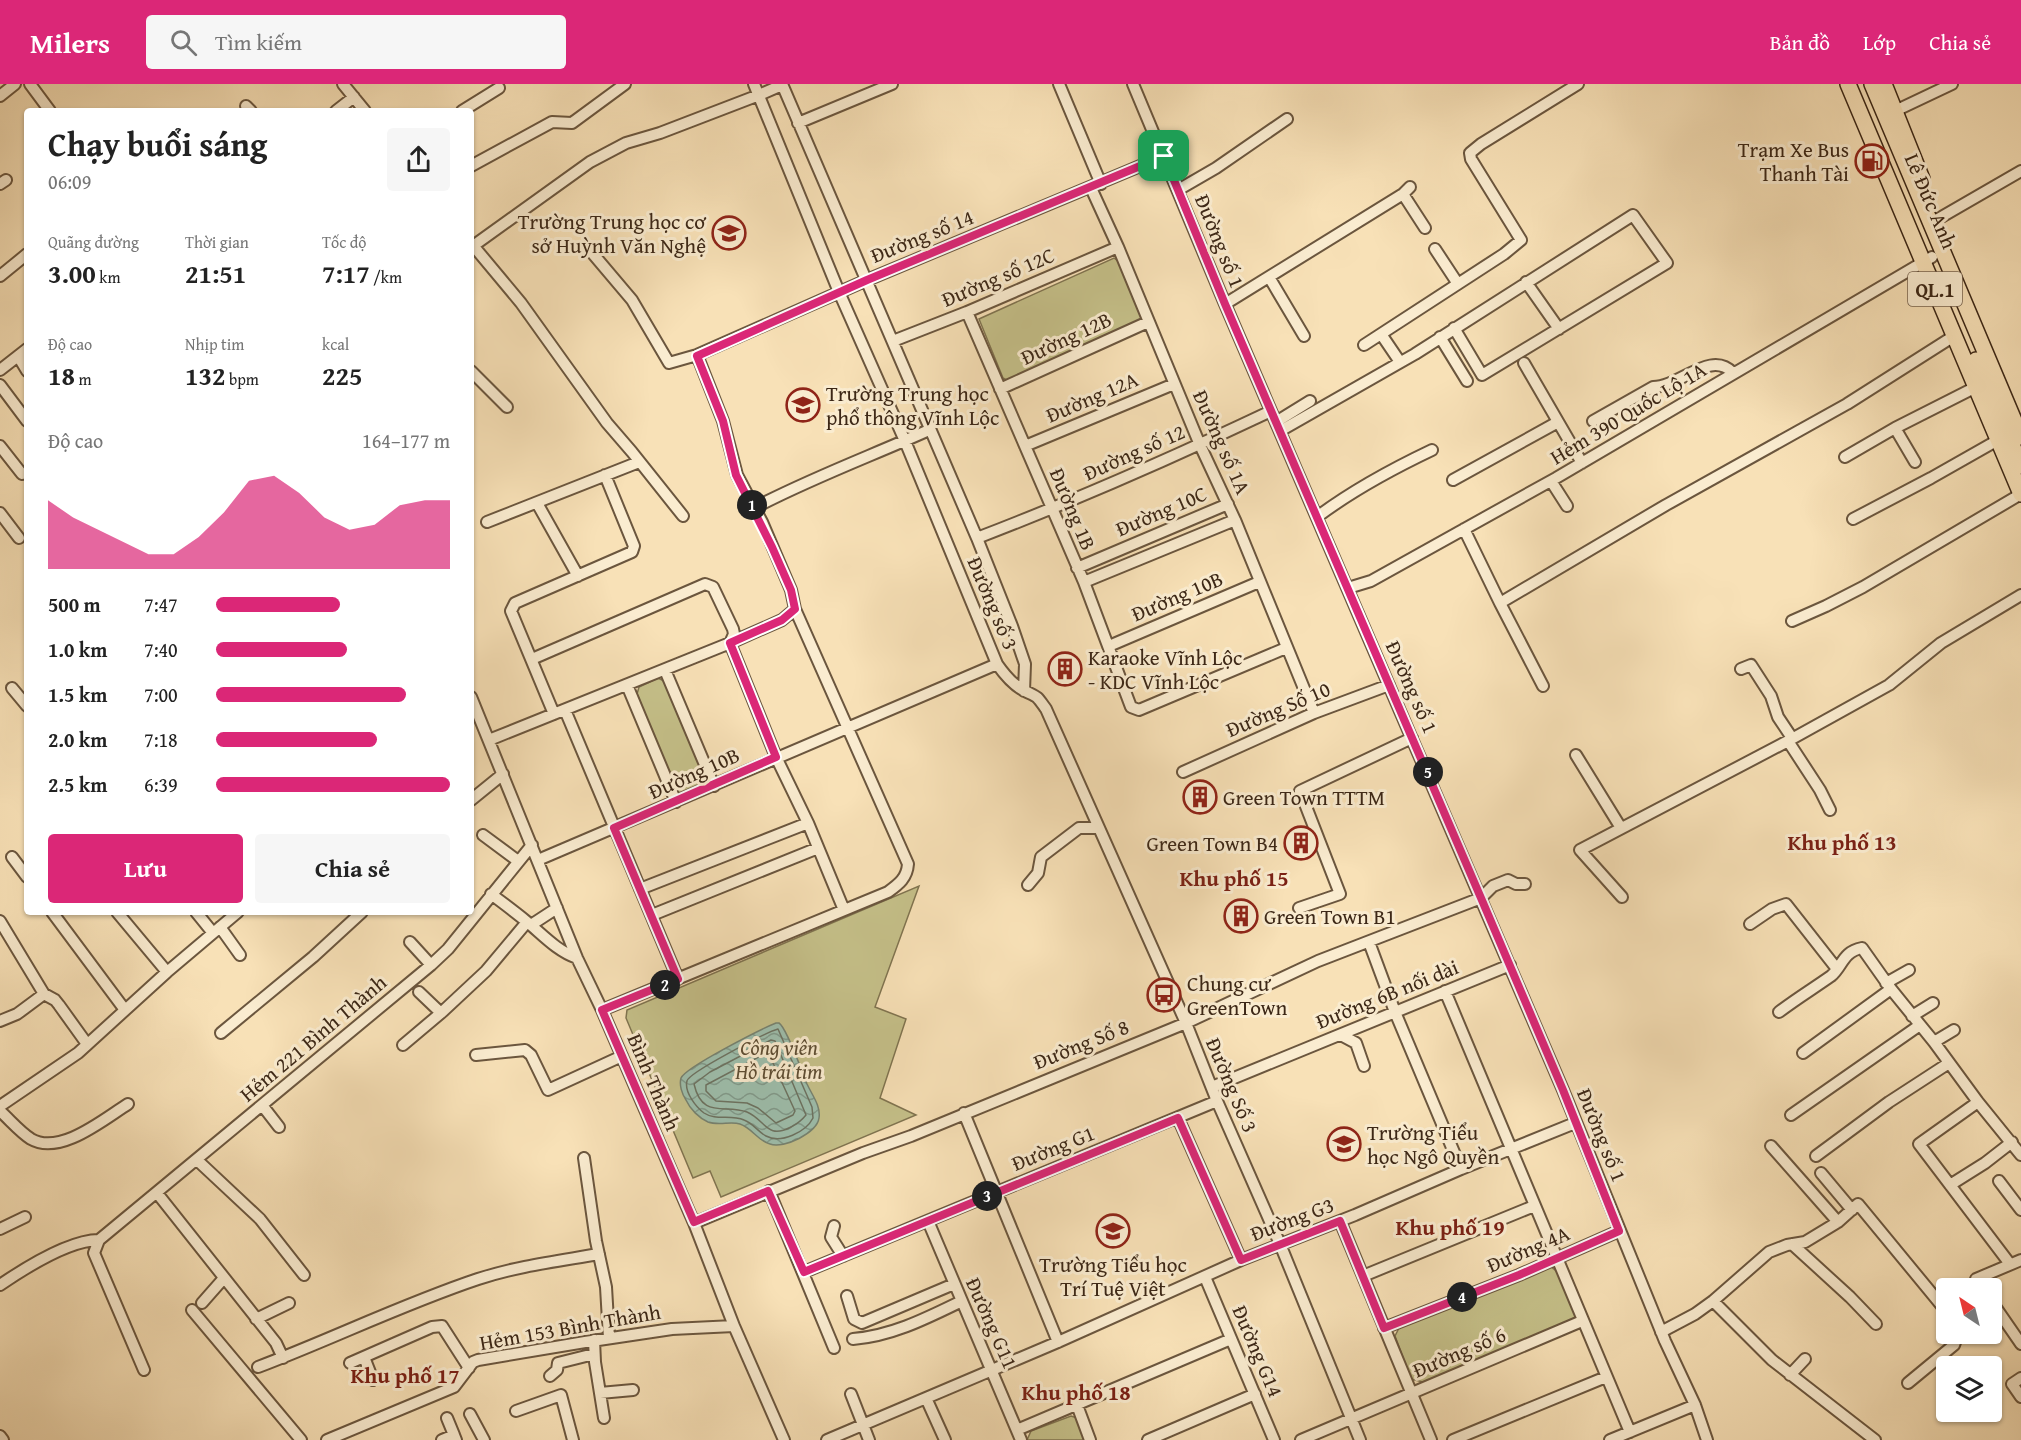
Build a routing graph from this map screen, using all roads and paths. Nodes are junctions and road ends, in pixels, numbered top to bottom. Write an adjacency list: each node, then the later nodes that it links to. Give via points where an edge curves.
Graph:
1 (15, 84): 19 (street)
2 (30, 84): 21 (street)
3 (343, 84): 20 (street)
4 (625, 84): 29 (street, via 572,123 552,122)
5 (754, 84): 18 (street, Đường số 3)
6 (782, 84): 18 (street); 27 (street, Đường số 3)
7 (892, 84): 17 (street)
8 (1059, 84): 31 (street)
9 (1133, 84): 28 (street, Đường số 1)
10 (1578, 84): 47 (street, via 1470,153 1521,240)
11 (1848, 84): 42 (highway, Lê Đức Anh / QL.1)
12 (1858, 84): 42 (highway, Lê Đức Anh / QL.1)
13 (1872, 84): 34 (highway, Lê Đức Anh / QL.1)
14 (1884, 84): 25 (highway, Lê Đức Anh / QL.1)
15 (1952, 84): 25 (street)
16 (499, 88): 24 (street)
17 (866, 89): 27 (street)
18 (759, 95): 36 (street, via 626,143 599,157); 48 (street, Đường số 3)
19 (0, 96)
20 (354, 98): 22 (street); 23 (street)
21 (48, 108)
22 (340, 108)
23 (362, 108)
24 (467, 108)
25 (1895, 111): 34 (highway, Lê Đức Anh / QL.1)
26 (1287, 119): 33 (street)
27 (798, 123): 45 (street, Đường số 3)
28 (1164, 156): 31 (street, Đường số 14); 33 (street, Đường số 1)
29 (474, 164)
30 (2021, 171): 34 (street)
31 (1101, 184): 32 (street, Đường số 14)
32 (1091, 188): 38 (street, Đường số 1A); 45 (street, Đường số 14)
33 (1178, 190): 49 (street, Đường số 1)
34 (1934, 221): 77 (highway, Lê Đức Anh / QL.1); 84 (highway, Lê Đức Anh / QL.1)
35 (1425, 228): 44 (street, via 1406,190)
36 (474, 244)
37 (474, 247): 92 (street, via 521,303)
38 (1118, 247): 50 (street, Đường số 12C); 51 (street, Đường số 1A)
39 (588, 248): 62 (street, Đường số 14, via 632,300 669,363)
40 (1435, 249): 47 (street)
41 (24, 257): 43 (street)
42 (1928, 259): 56 (highway, Lê Đức Anh / QL.1); 68 (street, Hẻm 390 Quốc Lộ 1A); 95 (highway, Lê Đức Anh / QL.1)
43 (0, 276)
44 (1269, 277): 49 (street); 55 (street)
45 (867, 280): 48 (street, Đường số 14); 58 (street, Đường số 3)
46 (1526, 282): 52 (street); 53 (street); 53 (street, via 1633,215 1667,263)
47 (1458, 284): 54 (street)
48 (839, 292): 62 (street, Đường số 14); 86 (street, Đường số 3)
49 (1225, 304): 76 (street, Đường số 1)
50 (967, 312): 58 (street, Đường số 12C); 73 (street, Đường 1B)
51 (1148, 322): 70 (street, Đường số 1A); 73 (street, Đường 12B)
52 (1454, 328): 53 (street, via 1482,375); 57 (street)
53 (1559, 329)
54 (1381, 334): 59 (street); 63 (street)
55 (1304, 336)
56 (1954, 336): 72 (highway, Lê Đức Anh / QL.1); 121 (street, via 1847,404)
57 (1440, 337): 63 (street); 69 (street)
58 (893, 341): 83 (street, Đường số 3)
59 (1364, 345)
60 (24, 351): 61 (street)
61 (18, 356): 65 (street); 66 (street)
62 (697, 356): 104 (street, via 723,421 736,475)
63 (1400, 362): 81 (street)
64 (1524, 363): 80 (street)
65 (24, 366)
66 (0, 370)
67 (474, 373): 75 (street)
68 (1733, 373): 79 (street, via 1718,364 1702,367 1663,387 1653,387); 94 (street, Hẻm 390 Quốc Lộ 1A)
69 (1467, 381)
70 (1174, 384): 87 (street, Đường số 1A); 89 (street, Đường 12A)
71 (0, 385): 78 (street)
72 (1976, 387): 82 (street); 85 (highway, Lê Đức Anh / QL.1)
73 (1000, 389): 89 (street, Đường 1B)
74 (1310, 401): 81 (street)
75 (507, 408)
76 (1271, 411): 81 (street, Đường số 1); 87 (street, Đường số 12)
77 (2021, 414)
78 (24, 417)
79 (1593, 421)
80 (1558, 422): 94 (street); 98 (street)
81 (1278, 427): 108 (street, Đường số 1)
82 (1895, 428): 91 (street); 93 (street)
83 (929, 430): 86 (street); 114 (street, Đường số 3)
84 (2021, 437)
85 (1998, 440): 100 (highway, Lê Đức Anh / QL.1); 109 (street)
86 (905, 441): 104 (street); 128 (street, Đường số 3)
87 (1200, 445): 102 (street, Đường số 1A); 105 (street, Đường số 12)
88 (0, 446): 96 (street)
89 (1025, 446): 105 (street, Đường 1B)
90 (1432, 450): 108 (street, via 1337,501)
91 (1845, 457)
92 (639, 462): 97 (street); 107 (street)
93 (1915, 462)
94 (1582, 463): 99 (street, Hẻm 390 Quốc Lộ 1A)
95 (2021, 466)
96 (22, 474)
97 (605, 476): 101 (street); 116 (street, via 634,549)
98 (1453, 480)
99 (1551, 481): 103 (street); 112 (street, Hẻm 390 Quốc Lộ 1A)
100 (2021, 494): 123 (street, via 1863,587)
101 (537, 503): 111 (street); 116 (street)
102 (1228, 504): 110 (street, Đường số 1A); 115 (street, Đường 10C)
103 (1568, 507)
104 (754, 508): 122 (street, via 791,590)
105 (1052, 509): 114 (street, Đường số 12); 115 (street, Đường 1B)
106 (0, 513): 113 (street)
107 (683, 516)
108 (1317, 517): 119 (street, Đường số 1)
109 (1853, 519)
110 (1235, 520): 117 (street); 118 (street, Đường số 1A)
111 (487, 522)
112 (1464, 529): 119 (street, Hẻm 390 Quốc Lộ 1A, via 1371,581); 121 (street)
113 (20, 538)
114 (977, 538): 135 (street, Đường số 3, via 1025,664)
115 (1077, 568): 117 (street, Đường 1B)
116 (578, 576): 127 (street, via 512,606)
117 (1084, 582): 125 (street, Đường 1B)
118 (1259, 582): 125 (street, Đường 10B); 126 (street, Đường số 1A)
119 (1348, 588): 132 (street, Đường số 1)
120 (2021, 595): 143 (street, via 1941,643 1888,685)
121 (1500, 603): 133 (street)
122 (795, 609): 124 (street, via 782,620); 140 (street)
123 (1792, 621)
124 (730, 643): 127 (street, via 733,629 713,587 705,584); 130 (street); 145 (street)
125 (1109, 646): 126 (street, Đường 1B, via 1131,707 1139,710)
126 (1286, 648): 139 (street, Đường số 1A)
127 (532, 659): 138 (street)
128 (997, 664): 135 (street, Đường số 3); 140 (street, Đường 10B)
129 (1741, 669): 143 (street, via 1751,664 1771,696)
130 (665, 670): 131 (street); 148 (street)
131 (627, 685): 138 (street); 150 (street)
132 (1389, 685): 139 (street, Đường Số 10); 141 (street, Đường số 1)
133 (1543, 686)
134 (12, 688): 136 (street)
135 (1024, 691): 154 (street, Đường Số 3, via 1036,694 1046,708)
136 (24, 702)
137 (474, 708): 142 (street, Bình Thành)
138 (559, 712): 142 (street); 153 (street)
139 (1314, 714): 146 (street, Đường Số 10)
140 (848, 727): 145 (street, Đường 10B); 171 (street, via 908,864 908,872 888,892)
141 (1412, 738): 168 (street, Đường số 1); 170 (street, via 1300,791 1340,894)
142 (489, 740): 147 (street, Bình Thành)
143 (1790, 740): 151 (street); 155 (street)
144 (1576, 755): 155 (street)
145 (776, 757): 148 (street, Đường 10B); 152 (street)
146 (1183, 772)
147 (503, 774): 149 (street); 157 (street, Bình Thành)
148 (714, 786): 150 (street, Đường 10B)
149 (474, 798)
150 (676, 802): 153 (street, Đường 10B)
151 (1830, 810)
152 (808, 823): 158 (street); 165 (street)
153 (614, 828): 160 (street, Đường 10B); 165 (street)
154 (1099, 828): 164 (street, via 1078,828 1041,856 1038,873); 204 (street, Đường Số 3)
155 (1621, 828): 167 (street, via 1580,850)
156 (483, 835): 161 (street)
157 (532, 845): 160 (street, Bình Thành); 161 (street, Hẻm 221 Bình Thành)
158 (818, 848): 171 (street); 177 (street)
159 (12, 857): 162 (street)
160 (538, 860): 169 (street, Bình Thành)
161 (518, 861): 166 (street, Hẻm 221 Bình Thành)
162 (24, 874)
163 (1525, 884): 168 (street, Đường Số 8, via 1508,880 1493,886)
164 (1028, 885)
165 (640, 889): 177 (street)
166 (491, 894): 179 (street); 187 (street, Hẻm 221 Bình Thành)
167 (1622, 897)
168 (1481, 898): 183 (street, Đường Số 8); 186 (street, Đường số 1)
169 (557, 908): 179 (street); 185 (street, Bình Thành)
170 (1299, 908)
171 (844, 910): 191 (street)
172 (54, 915): 197 (street)
173 (120, 915): 190 (street)
174 (200, 915): 181 (street)
175 (234, 915): 181 (street)
176 (359, 915): 206 (street)
177 (652, 915): 191 (street)
178 (0, 921): 195 (street)
179 (529, 923): 185 (street, via 555,946); 201 (street)
180 (1750, 924): 188 (street, via 1786,904)
181 (217, 930): 184 (street); 190 (street)
182 (410, 942): 187 (street)
183 (1369, 942): 199 (street); 204 (street, Đường Số 8, via 1318,961)
184 (240, 955)
185 (577, 958): 198 (street, Bình Thành)
186 (1510, 965): 194 (street, Đường 6B nối dài); 226 (street, Đường số 1)
187 (431, 966): 220 (street, Hẻm 221 Bình Thành)
188 (1837, 969): 192 (street, via 1842,959 1862,948); 200 (street)
189 (1909, 970): 192 (street)
190 (167, 972): 197 (street)
191 (678, 979): 198 (street)
192 (1889, 986): 203 (street); 211 (street)
193 (420, 992): 201 (street)
194 (1445, 992): 199 (street, Đường 6B nối dài); 230 (street)
195 (44, 994): 202 (street); 209 (street, via 55,999)
196 (1933, 1003): 203 (street)
197 (125, 1010): 209 (street)
198 (602, 1010): 213 (street, Bình Thành)
199 (1395, 1012): 207 (street, Đường 6B nối dài); 235 (street)
200 (1779, 1012)
201 (441, 1013): 210 (street)
202 (0, 1021)
203 (1916, 1021): 208 (street); 224 (street)
204 (1186, 1023): 216 (street, Đường Số 3); 223 (street, Đường Số 8)
205 (1954, 1030): 208 (street)
206 (221, 1033)
207 (1341, 1035): 215 (street, via 1356,1043); 216 (street, Đường 6B nối dài)
208 (1934, 1041): 214 (street)
209 (87, 1044): 221 (street)
210 (403, 1045)
211 (1803, 1053)
212 (476, 1055): 213 (street, via 525,1050 548,1090)
213 (622, 1056): 248 (street, Bình Thành)
214 (1949, 1063): 218 (street); 232 (street)
215 (1364, 1066)
216 (1212, 1087): 217 (street, Đường Số 3)
217 (1217, 1101): 225 (street, Đường G1); 254 (street, Đường Số 3)
218 (1978, 1102): 228 (street); 238 (street, via 1918,1144)
219 (128, 1104): 222 (street, via 70,1139 56,1143 31,1139)
220 (262, 1105): 227 (street); 234 (street, Hẻm 221 Bình Thành)
221 (0, 1106)
222 (0, 1111)
223 (964, 1113): 239 (street, Đường Số 8); 241 (street)
224 (1791, 1115)
225 (1178, 1118): 241 (street, Đường G1); 259 (street)
226 (1575, 1123): 230 (street, Đường G3); 252 (street, Đường số 1)
227 (279, 1127)
228 (2012, 1142): 231 (street); 238 (street)
229 (1771, 1146): 249 (street)
230 (1512, 1149): 235 (street, Đường G3); 242 (street)
231 (2021, 1155)
232 (1816, 1156)
233 (584, 1158): 256 (street)
234 (197, 1160): 240 (street, Hẻm 221 Bình Thành); 263 (street, via 260,1219)
235 (1461, 1169): 247 (street, Đường G3)
236 (1821, 1173): 243 (street)
237 (1999, 1182): 244 (street)
238 (1950, 1185): 261 (street)
239 (768, 1191): 248 (street, Đường Số 8); 262 (street)
240 (157, 1192): 253 (street, Hẻm 221 Bình Thành); 266 (street)
241 (996, 1193): 246 (street, Đường G1); 288 (street)
242 (1534, 1206): 258 (street); 264 (street)
243 (1852, 1210): 249 (street); 271 (street, via 1858,1204)
244 (2021, 1210)
245 (25, 1217): 251 (street)
246 (928, 1221): 257 (street, Đường G1); 268 (street, Đường G11)
247 (1340, 1221): 254 (street, Đường G3); 264 (street)
248 (694, 1222): 281 (street, Bình Thành)
249 (1838, 1222): 255 (street, via 1805,1242)
250 (834, 1226): 257 (street, via 831,1237)
251 (0, 1229)
252 (1619, 1231): 258 (street, Đường 4A); 283 (street, Đường số 1)
253 (99, 1240): 269 (street, via 62,1250); 301 (street, via 94,1252)
254 (1280, 1244): 259 (street, Đường G3); 322 (street, Đường Số 3)
255 (1792, 1244): 273 (street, via 1769,1252); 280 (street)
256 (599, 1254): 284 (street, via 606,1287); 295 (street, via 481,1278 406,1305)
257 (843, 1256): 262 (street, Đường G1)
258 (1557, 1258): 279 (street); 282 (street, Đường 4A)
259 (1241, 1260): 265 (street, Đường G3)
260 (2021, 1260): 261 (street)
261 (2010, 1264): 267 (street)
262 (804, 1272): 291 (street)
263 (304, 1275)
264 (1363, 1276): 282 (street)
265 (1205, 1277): 286 (street, Đường G14); 288 (street, Đường G3)
266 (224, 1278): 274 (street); 278 (street)
267 (1988, 1278)
268 (954, 1284): 270 (street, via 862,1323 854,1319); 272 (street, Đường G11)
269 (0, 1285)
270 (847, 1296)
271 (1936, 1299)
272 (962, 1301): 285 (street, via 891,1331); 302 (street, Đường G11)
273 (1713, 1301): 283 (street); 303 (street)
274 (202, 1303)
275 (289, 1303): 278 (street)
276 (192, 1310): 330 (street)
277 (2002, 1318): 290 (street)
278 (256, 1319): 295 (street)
279 (1582, 1321): 305 (street); 313 (street, Đường số 6)
280 (1876, 1324)
281 (734, 1326): 284 (street, Hẻm 153 Bình Thành); 328 (street, Bình Thành)
282 (1384, 1328): 313 (street)
283 (1661, 1332): 317 (street, Đường số 1)
284 (609, 1338): 287 (street, Hẻm 153 Bình Thành)
285 (853, 1339)
286 (1232, 1339): 312 (street, Đường G14); 316 (street)
287 (594, 1340): 292 (street); 300 (street, Hẻm 153 Bình Thành, via 478,1360)
288 (1058, 1342): 302 (street, Đường G3)
289 (1954, 1344): 293 (street)
290 (2021, 1344)
291 (834, 1348)
292 (594, 1354): 304 (street, via 558,1363); 310 (street)
293 (1941, 1356)
294 (364, 1357): 298 (street); 300 (street, via 442,1326); 307 (street)
295 (283, 1358): 299 (street)
296 (1805, 1359): 303 (street)
297 (1936, 1361): 308 (street)
298 (350, 1363)
299 (258, 1368)
300 (469, 1368): 331 (street, Hẻm 153 Bình Thành, via 454,1387)
301 (144, 1370)
302 (992, 1371): 315 (street, Đường G3); 325 (street, Đường G11)
303 (1791, 1375): 347 (street)
304 (550, 1376)
305 (1606, 1377): 324 (street); 344 (street)
306 (2021, 1378): 314 (street, via 2012,1384)
307 (373, 1380)
308 (1908, 1383)
309 (633, 1390): 310 (street)
310 (600, 1392): 321 (street)
311 (851, 1394): 323 (street)
312 (1255, 1394): 339 (street); 340 (street, Đường G14)
313 (1412, 1394): 322 (street, Đường số 6); 343 (street)
314 (2021, 1397)
315 (926, 1398): 323 (street, Đường G3); 337 (street)
316 (1077, 1405): 325 (street); 338 (street)
317 (1695, 1406): 324 (street); 346 (street, Đường số 1)
318 (516, 1412): 334 (street, via 561,1395)
319 (470, 1414): 333 (street)
320 (447, 1418): 327 (street)
321 (604, 1418)
322 (1351, 1419): 341 (street, Đường số 6); 342 (street, Đường Số 3)
323 (863, 1425): 335 (street, Đường G3); 336 (street)
324 (1630, 1432): 345 (street)
325 (1019, 1435)
326 (0, 1436): 329 (street)
327 (455, 1437): 332 (street)
328 (780, 1439)
329 (3, 1440)
330 (301, 1440)
331 (327, 1440)
332 (442, 1440)
333 (484, 1440)
334 (573, 1440)
335 (827, 1440)
336 (869, 1440)
337 (945, 1440)
338 (1090, 1440)
339 (1148, 1440)
340 (1274, 1440)
341 (1301, 1440)
342 (1360, 1440)
343 (1431, 1440)
344 (1453, 1440)
345 (1610, 1440)
346 (1707, 1440)
347 (1875, 1440)

